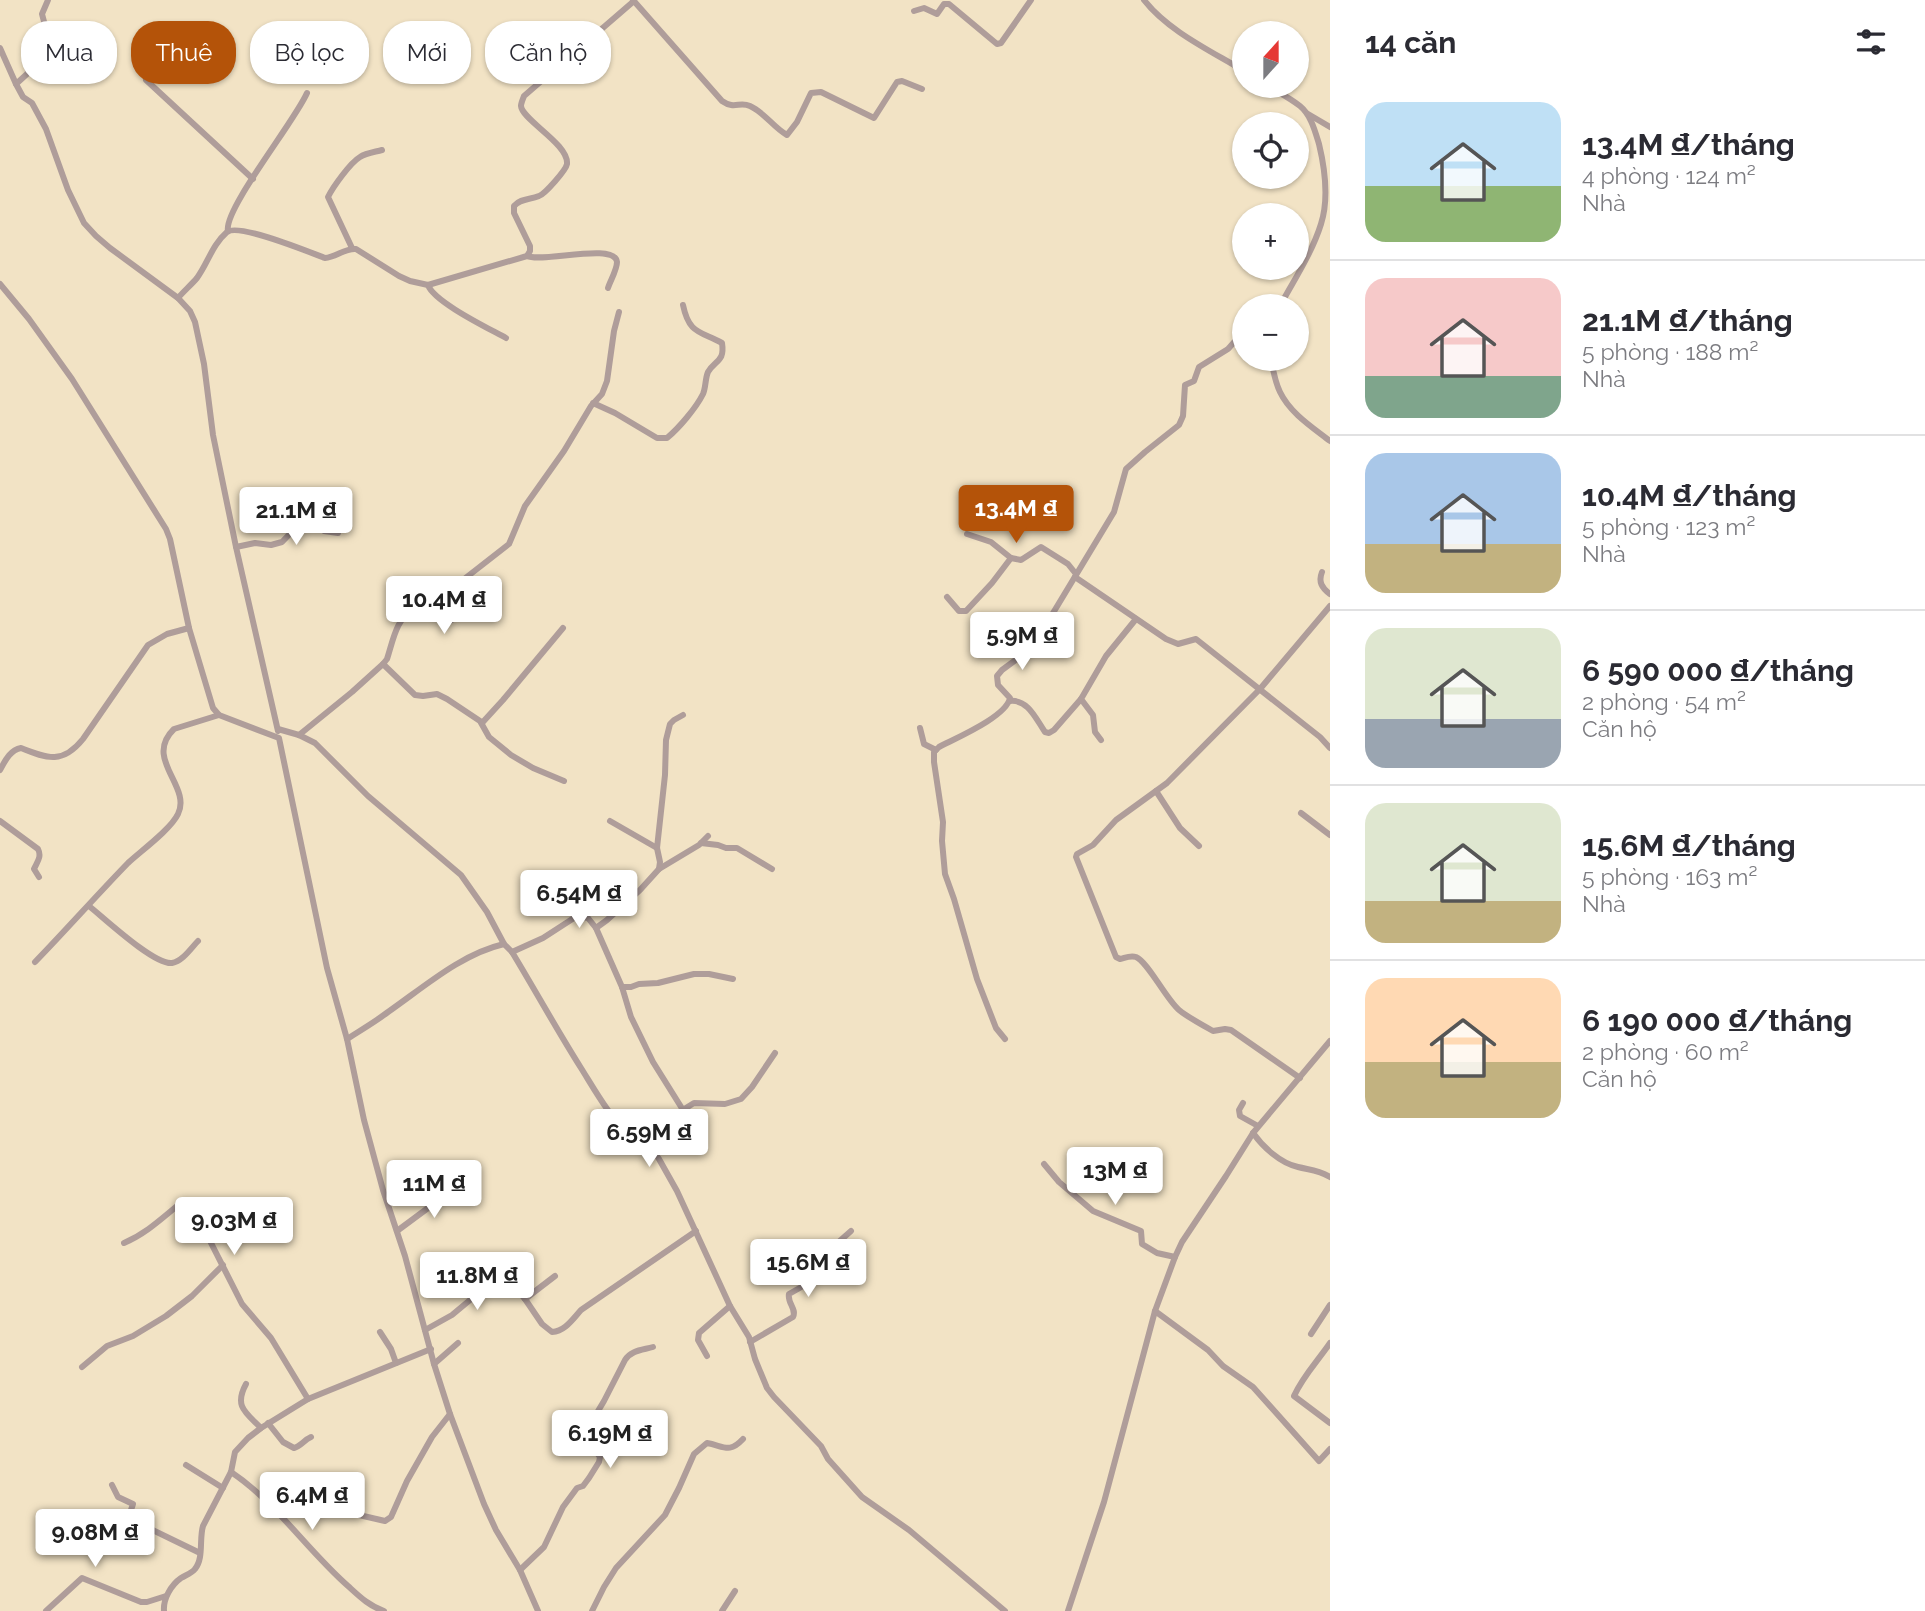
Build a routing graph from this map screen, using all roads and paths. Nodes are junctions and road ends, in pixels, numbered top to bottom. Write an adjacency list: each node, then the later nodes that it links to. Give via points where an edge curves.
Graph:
1 (48, 0): 8 (street, via 42,14 47,33 27,74)
2 (633, 0): 10 (street, via 722,101 752,107 787,135 811,93 821,92 874,118 897,82); 21 (street, via 524,96 522,111 544,130 567,162 542,194 514,206 530,246)
3 (1031, 0): 5 (street, via 999,44 949,4 937,14 924,8)
4 (1144, 0): 7 (street, via 1171,25)
5 (914, 11)
6 (0, 48): 8 (street)
7 (1232, 63)
8 (16, 84): 26 (street, via 46,129 84,223)
9 (150, 84): 18 (street)
10 (922, 89)
11 (307, 93): 18 (street)
12 (1288, 98): 13 (street)
13 (1306, 112)
14 (1309, 115): 16 (street)
15 (1309, 116): 25 (street, via 1325,174 1322,223)
16 (1330, 127)
17 (382, 150): 20 (street, via 361,156 329,194)
18 (253, 179): 19 (street, via 230,217)
19 (228, 231): 20 (street, via 251,232 325,258); 26 (street)
20 (352, 248): 23 (street, via 399,276)
21 (527, 256): 23 (street); 24 (street, via 601,252 613,256 617,263)
22 (0, 284): 48 (street, via 66,371 163,523)
23 (428, 285): 29 (street, via 442,300)
24 (608, 288)
25 (1286, 294)
26 (178, 298): 38 (street, via 190,311 199,339)
27 (682, 305): 32 (street, via 691,327 719,341 723,348 720,360 709,371 704,393 676,430 667,438 657,438)
28 (619, 312): 32 (street, via 607,381)
29 (506, 338)
30 (1232, 344): 41 (street, via 1202,364 1194,381 1185,385 1183,416 1177,428 1126,469 1114,512)
31 (1274, 371): 33 (street, via 1285,401)
32 (593, 403): 44 (street, via 525,506 509,544)
33 (1330, 441)
34 (325, 494): 35 (street)
35 (306, 517): 36 (street, via 324,531); 38 (street, via 276,545)
36 (338, 533)
37 (967, 534): 39 (street, via 991,542)
38 (236, 547): 58 (street)
39 (1011, 558): 41 (street, via 1021,560 1044,547); 43 (street, via 967,611 959,611)
40 (1322, 572): 42 (street, via 1322,585)
41 (1075, 575): 47 (street); 53 (street, via 1031,646 996,676)
42 (1330, 594)
43 (947, 597)
44 (426, 606): 46 (street, via 442,623); 50 (street, via 401,620)
45 (1330, 606): 51 (street)
46 (469, 609)
47 (1136, 619): 51 (street, via 1175,644 1196,639); 52 (street)
48 (190, 628): 54 (street, via 210,700); 64 (street, via 148,645 71,752 56,757 17,749)
49 (563, 628): 56 (street)
50 (383, 664): 56 (street, via 415,695 437,694); 59 (street)
51 (1260, 689): 62 (street); 66 (street)
52 (1080, 699): 53 (street, via 1049,733 1024,703); 61 (street, via 1093,715)
53 (1010, 701): 63 (street, via 991,718)
54 (219, 715): 60 (street); 78 (street, via 170,733 163,752 179,795 178,814)
55 (683, 715): 74 (street, via 670,724 667,734)
56 (482, 723): 65 (street, via 489,737 511,755)
57 (920, 728): 63 (street, via 924,744)
58 (278, 729): 59 (street); 60 (street)
59 (299, 735): 81 (street, via 324,750 368,796 461,875)
60 (279, 738): 86 (street, via 327,968)
61 (1101, 740)
62 (1330, 748)
63 (936, 750): 87 (street, via 945,874 977,979 996,1028)
64 (0, 770)
65 (564, 780)
66 (1156, 791): 73 (street, via 1180,828); 90 (street, via 1076,855 1115,956 1137,957 1180,1011 1213,1031 1231,1030)
67 (1301, 813): 70 (street)
68 (0, 821): 77 (street, via 38,849 40,858 34,870)
69 (610, 821): 74 (street)
70 (1330, 835)
71 (708, 836): 72 (street)
72 (701, 843): 75 (street); 76 (street, via 737,848)
73 (1199, 846)
74 (657, 848): 75 (street)
75 (659, 869): 79 (street)
76 (772, 869)
77 (39, 877)
78 (89, 906): 80 (street, via 138,947 166,962 177,961); 83 (street)
79 (596, 928): 82 (street, via 588,918 577,916); 85 (street)
80 (198, 941)
81 (504, 944): 82 (street); 86 (street, via 458,964)
82 (512, 952): 94 (street, via 612,1115 632,1137)
83 (35, 962)
84 (733, 979): 85 (street, via 694,974)
85 (622, 987): 92 (street, via 644,1044)
86 (347, 1039): 98 (street, via 368,1135)
87 (1005, 1039)
88 (1330, 1041): 90 (street)
89 (775, 1053): 92 (street, via 741,1099 725,1104 694,1102)
90 (1300, 1078): 93 (street)
91 (1243, 1103): 93 (street, via 1238,1113)
92 (683, 1110): 94 (street)
93 (1256, 1130): 96 (street, via 1261,1144 1294,1167); 102 (street)
94 (640, 1133): 99 (street, via 665,1169)
95 (1044, 1164): 102 (street, via 1093,1211 1141,1231 1142,1244)
96 (1330, 1177)
97 (472, 1193): 98 (street, via 455,1188)
98 (397, 1231): 109 (street)
99 (696, 1231): 105 (street, via 581,1310 560,1331 548,1329); 107 (street)
100 (850, 1231): 112 (street, via 824,1255 826,1273 789,1294 793,1317)
101 (124, 1243): 103 (street, via 180,1206 205,1233)
102 (1175, 1257): 108 (street)
103 (223, 1265): 120 (street, via 166,1316 107,1346); 122 (street, via 243,1304 271,1338)
104 (555, 1276): 105 (street)
105 (526, 1299): 109 (street, via 500,1275 452,1315)
106 (1330, 1305): 111 (street)
107 (730, 1306): 112 (street); 117 (street, via 699,1333)
108 (1155, 1311): 129 (street, via 1253,1387 1319,1461); 147 (street, via 1104,1502)
109 (425, 1330): 116 (street)
110 (380, 1332): 118 (street)
111 (1311, 1334)
112 (750, 1342): 146 (street, via 767,1388 850,1485)
113 (458, 1343): 119 (street)
114 (1330, 1343): 125 (street, via 1304,1375 1294,1396)
115 (653, 1347): 136 (street, via 628,1354 585,1433 600,1460 563,1507 544,1547)
116 (431, 1349): 118 (street); 119 (street)
117 (707, 1356)
118 (396, 1363): 122 (street)
119 (434, 1364): 123 (street)
120 (82, 1367)
121 (246, 1384): 126 (street, via 241,1404)
122 (308, 1399): 124 (street)
123 (450, 1414): 134 (street, via 432,1437 391,1517 385,1521); 136 (street, via 484,1504)
124 (268, 1423): 126 (street); 127 (street, via 294,1448)
125 (1330, 1423)
126 (261, 1428): 131 (street, via 239,1446)
127 (311, 1437)
128 (743, 1439): 144 (street, via 725,1449 707,1443 694,1454 665,1515 616,1568)
129 (1330, 1449)
130 (186, 1465): 133 (street)
131 (231, 1472): 133 (street); 139 (street)
132 (112, 1485): 135 (street, via 118,1497 133,1504 132,1520)
133 (223, 1488): 135 (street, via 200,1535)
134 (359, 1515)
135 (200, 1553): 138 (street, via 194,1571 176,1581)
136 (520, 1570): 143 (street)
137 (735, 1591): 145 (street)
138 (166, 1596): 140 (street, via 141,1602 82,1578); 141 (street)
139 (372, 1609): 142 (street)
140 (46, 1611)
141 (164, 1611)
142 (384, 1611)
143 (538, 1611)
144 (592, 1611)
145 (722, 1611)
146 (1005, 1611)
147 (1068, 1611)

